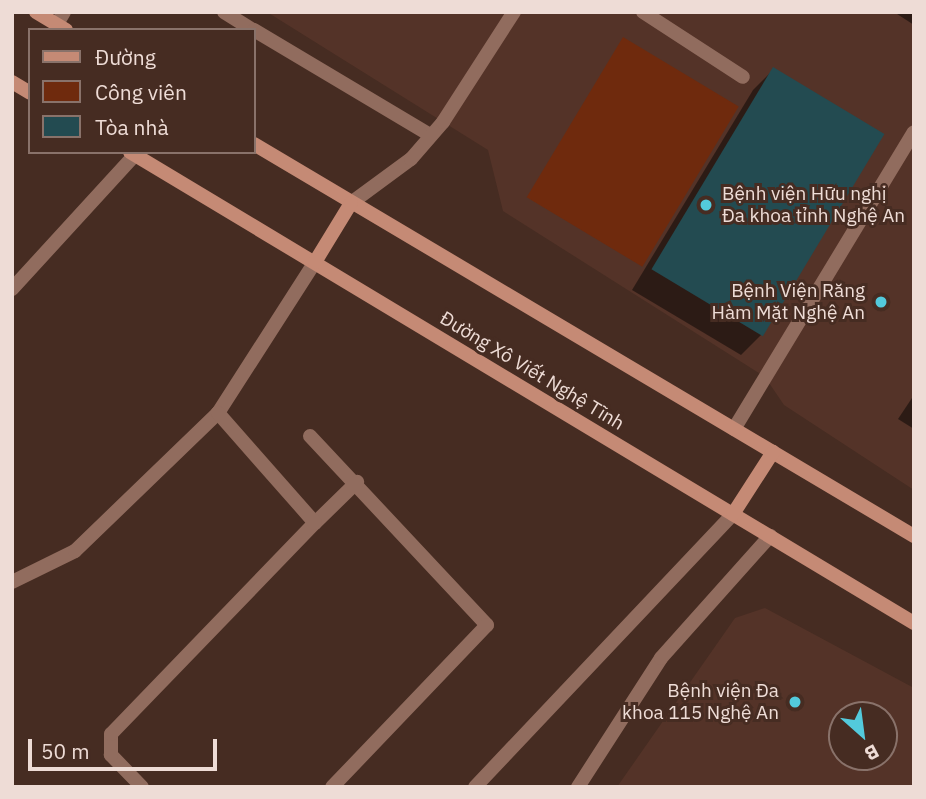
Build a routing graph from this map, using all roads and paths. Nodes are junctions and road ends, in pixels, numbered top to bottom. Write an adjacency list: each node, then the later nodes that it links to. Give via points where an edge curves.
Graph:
1 (36, 12): 5 (main road)
2 (224, 12): 6 (street)
3 (643, 12): 8 (street)
4 (508, 14): 12 (street)
5 (62, 22)
6 (250, 28)
7 (256, 32): 12 (street)
8 (743, 76)
9 (12, 82): 10 (main road)
10 (28, 92)
11 (914, 132): 19 (street)
12 (430, 135): 15 (street, via 411,159)
13 (256, 145): 15 (main road)
14 (132, 154): 16 (main road, Đường Xô Viết Nghệ Tĩnh); 17 (street)
15 (351, 203): 16 (main road); 19 (main road)
16 (315, 262): 18 (street); 23 (main road, Đường Xô Viết Nghệ Tĩnh)
17 (12, 289)
18 (218, 413): 24 (street); 27 (street, via 75,551)
19 (734, 429): 21 (main road)
20 (310, 436): 22 (street)
21 (773, 452): 23 (main road); 26 (main road)
22 (357, 482): 24 (street); 30 (street, via 487,625)
23 (733, 514): 25 (main road, Đường Xô Viết Nghệ Tĩnh); 31 (street)
24 (315, 523): 29 (street, via 111,734 111,755)
25 (770, 536): 28 (main road, Đường Xô Viết Nghệ Tĩnh); 32 (street, via 661,658)
26 (914, 536)
27 (12, 582)
28 (914, 623)
29 (142, 787)
30 (332, 787)
31 (475, 787)
32 (578, 787)

